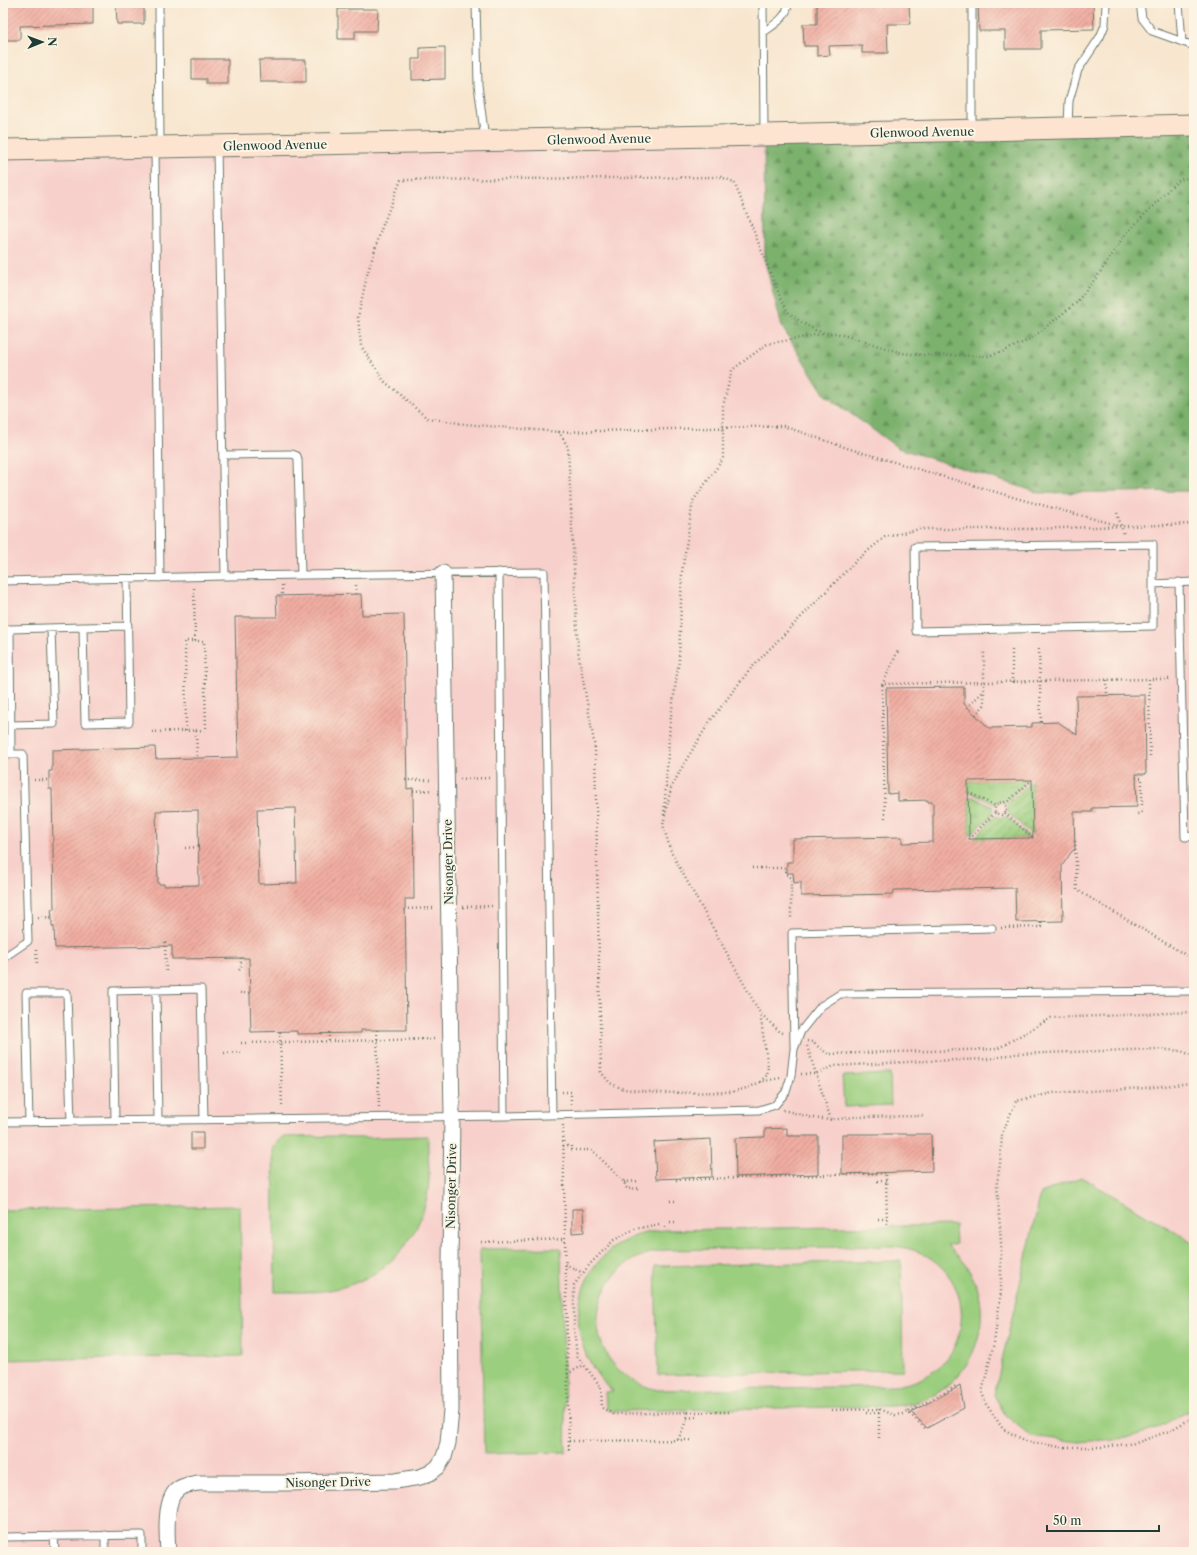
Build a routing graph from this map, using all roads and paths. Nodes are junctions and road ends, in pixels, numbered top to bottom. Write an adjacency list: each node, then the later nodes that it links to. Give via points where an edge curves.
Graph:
1 (159, 3): 18 (lane)
2 (476, 3): 16 (lane, via 478,85)
3 (763, 3): 9 (lane)
4 (788, 3): 9 (lane, via 788,10 780,21)
5 (972, 3): 14 (lane)
6 (1106, 3): 13 (lane, via 1105,25 1100,37 1078,70 1069,101)
7 (1140, 3): 10 (lane, via 1142,18 1152,31)
8 (1179, 3): 10 (lane)
9 (764, 32): 15 (lane)
10 (1182, 42): 11 (lane)
11 (1194, 46)
12 (1194, 125): 13 (street, Glenwood Avenue)
13 (1068, 128): 14 (street, Glenwood Avenue)
14 (972, 130): 15 (street, Glenwood Avenue)
15 (764, 136): 16 (street, Glenwood Avenue)
16 (485, 141): 17 (street, Glenwood Avenue)
17 (216, 146): 18 (street, Glenwood Avenue); 25 (lane)
18 (157, 147): 19 (street, Glenwood Avenue); 34 (lane)
19 (3, 150)
20 (721, 177): 22 (path, via 734,182 788,312 801,322)
21 (1194, 186): 22 (path, via 1191,180 1185,178 1173,185 1124,236 1076,303 1031,339 1012,348 988,356 922,355 902,353 836,333)
22 (824, 333): 23 (path, via 767,344 732,370 723,406)
23 (723, 428): 24 (path); 28 (path, via 783,426 872,456); 90 (path, via 723,459 693,501 683,564 679,660 670,723)
24 (559, 432)
25 (223, 455): 32 (lane, via 297,456); 33 (lane)
26 (1117, 513): 28 (path)
27 (1194, 524): 28 (path)
28 (1122, 526): 29 (path); 90 (path, via 920,529 885,537 858,559 751,668 710,721 671,788)
29 (1128, 545): 40 (lane, via 1153,544); 40 (lane, via 915,547 916,631 1153,626)
30 (500, 572): 31 (lane); 73 (lane); 139 (lane, via 544,572)
31 (443, 573): 32 (lane); 140 (street, Nisonger Drive)
32 (301, 575): 33 (lane)
33 (225, 576): 34 (lane)
34 (160, 578): 35 (lane)
35 (127, 579): 36 (lane); 45 (lane)
36 (3, 581)
37 (1179, 582): 38 (lane); 40 (lane); 91 (lane, via 1185,836)
38 (1194, 582)
39 (356, 584): 43 (path)
40 (1153, 584)
41 (282, 585): 44 (path)
42 (194, 587): 48 (path)
43 (356, 594)
44 (282, 596)
45 (128, 626): 46 (lane); 46 (lane, via 129,722 85,723)
46 (83, 627): 47 (lane)
47 (51, 628): 65 (lane, via 10,629); 65 (lane, via 54,724)
48 (195, 641): 66 (path, via 204,641 206,730); 67 (path, via 185,641)
49 (1012, 649): 58 (path)
50 (1039, 649): 56 (path)
51 (984, 650): 57 (path)
52 (898, 651): 59 (path)
53 (1149, 679): 54 (path); 55 (path); 71 (path)
54 (1173, 679)
55 (1107, 680): 56 (path); 61 (path)
56 (1040, 681): 58 (path); 64 (path)
57 (984, 683): 58 (path); 59 (path); 60 (path)
58 (1012, 683)
59 (882, 686): 89 (path)
60 (984, 691): 62 (path); 63 (path, via 984,706)
61 (1107, 693)
62 (967, 707)
63 (976, 715)
64 (1041, 722)
65 (11, 724): 70 (lane)
66 (196, 730): 67 (path); 72 (path)
67 (186, 731): 68 (path)
68 (152, 732)
69 (3, 754): 70 (lane)
70 (11, 754): 110 (lane, via 23,754 28,941)
71 (1150, 756)
72 (197, 758)
73 (501, 778): 76 (path); 98 (lane)
74 (1136, 778): 88 (path, via 1142,778 1142,811)
75 (437, 779): 79 (path)
76 (462, 779)
77 (34, 780): 78 (path)
78 (49, 780)
79 (405, 780)
80 (1032, 780): 84 (path)
81 (437, 790): 82 (path)
82 (413, 791)
83 (968, 794): 85 (path)
84 (1005, 804): 85 (path, via 1001,802); 86 (path)
85 (994, 806): 87 (path)
86 (1005, 813): 87 (path, via 1000,816); 92 (path)
87 (995, 814): 93 (path)
88 (1137, 814)
89 (885, 818)
90 (663, 825): 120 (path, via 671,852)
91 (1194, 836)
92 (1033, 838)
93 (969, 839)
94 (1075, 841): 111 (path, via 1077,890)
95 (198, 847): 96 (path)
96 (185, 848)
97 (752, 868): 104 (path, via 786,868 786,874 790,878)
98 (502, 906): 99 (path); 141 (lane)
99 (464, 907)
100 (404, 908): 101 (path)
101 (439, 908)
102 (36, 918): 103 (path)
103 (52, 918)
104 (791, 919)
105 (1040, 922): 106 (path, via 1041,927)
106 (992, 928): 124 (lane, via 792,933)
107 (166, 942): 114 (path)
108 (36, 950): 112 (path)
109 (241, 956): 113 (path)
110 (3, 958)
111 (1194, 960)
112 (37, 963)
113 (239, 970)
114 (166, 971)
115 (156, 990): 145 (lane); 146 (lane, via 201,989); 148 (lane, via 113,991)
116 (1194, 991): 130 (lane, via 840,994 821,1006 801,1031)
117 (250, 992): 118 (path)
118 (240, 993)
119 (1194, 1012): 134 (path, via 1051,1018 997,1049 828,1054 805,1040)
120 (760, 1013): 124 (path, via 780,1032); 135 (path, via 768,1067 767,1075 760,1082)
121 (377, 1030): 126 (path)
122 (280, 1032): 129 (path)
123 (329, 1032): 127 (path)
124 (794, 1037): 130 (lane)
125 (442, 1039): 126 (path)
126 (377, 1040): 127 (path); 143 (path)
127 (329, 1041): 129 (path)
128 (240, 1042): 129 (path)
129 (281, 1042): 144 (path)
130 (794, 1049): 135 (lane)
131 (241, 1052): 132 (path)
132 (224, 1053)
133 (1194, 1056): 134 (path, via 1181,1051 1157,1049 1016,1054 989,1059 834,1066)
134 (815, 1074): 135 (path); 147 (path)
135 (791, 1076): 138 (lane, via 786,1092 775,1106 759,1110)
136 (1194, 1082): 182 (path, via 1145,1088 1052,1093 1016,1101 1002,1134 997,1184 1001,1243 1000,1292 994,1343 982,1392 986,1404 1003,1429 1026,1441 1060,1447 1102,1447 1136,1443 1169,1431)
137 (781, 1109): 147 (path)
138 (563, 1114): 139 (lane); 152 (path)
139 (552, 1115): 141 (lane)
140 (452, 1116): 141 (lane); 143 (lane); 196 (street, Nisonger Drive, via 451,1410 448,1443 438,1467 420,1477 395,1481 198,1483 184,1486 176,1490 169,1506)
141 (504, 1116)
142 (923, 1116): 147 (path)
143 (379, 1117): 144 (lane)
144 (282, 1119): 146 (lane)
145 (158, 1120): 146 (lane); 148 (lane)
146 (204, 1120)
147 (831, 1120)
148 (115, 1121): 151 (lane)
149 (3, 1122): 150 (lane)
150 (29, 1122): 151 (lane); 151 (lane, via 26,993 67,993)
151 (71, 1122)
152 (563, 1146): 157 (path, via 571,1146 571,1150 592,1150); 167 (path)
153 (676, 1180): 154 (path, via 886,1173)
154 (886, 1180): 156 (path); 162 (path)
155 (640, 1181): 157 (path)
156 (877, 1181)
157 (624, 1182): 158 (path, via 627,1189)
158 (640, 1188)
159 (670, 1201): 160 (path)
160 (676, 1201)
161 (878, 1219): 162 (path)
162 (887, 1219): 166 (path)
163 (670, 1222): 164 (path)
164 (677, 1222)
165 (659, 1224): 170 (path, via 635,1229 614,1240)
166 (887, 1226)
167 (565, 1239): 168 (path); 169 (path)
168 (481, 1242)
169 (565, 1264): 170 (path); 172 (path)
170 (583, 1273): 171 (path, via 574,1285 574,1329 577,1356)
171 (584, 1365): 172 (path); 176 (path, via 601,1387 602,1408 613,1414)
172 (567, 1374): 188 (path)
173 (956, 1386): 178 (path)
174 (879, 1409): 175 (path); 178 (path, via 895,1415); 180 (path)
175 (832, 1410)
176 (688, 1412): 177 (path); 183 (path)
177 (730, 1412)
178 (908, 1412): 184 (path)
179 (866, 1413): 180 (path)
180 (879, 1414): 187 (path)
181 (696, 1417): 183 (path)
182 (1194, 1417)
183 (687, 1418): 185 (path)
184 (925, 1428)
185 (678, 1440): 186 (path); 188 (path)
186 (693, 1440)
187 (879, 1440)
188 (568, 1441): 189 (path)
189 (569, 1452)
190 (105, 1535): 191 (lane); 194 (lane); 195 (lane, via 142,1535)
191 (54, 1536): 192 (lane); 193 (lane)
192 (3, 1537)
193 (55, 1552)
194 (105, 1552)
195 (142, 1552)
196 (168, 1552)

